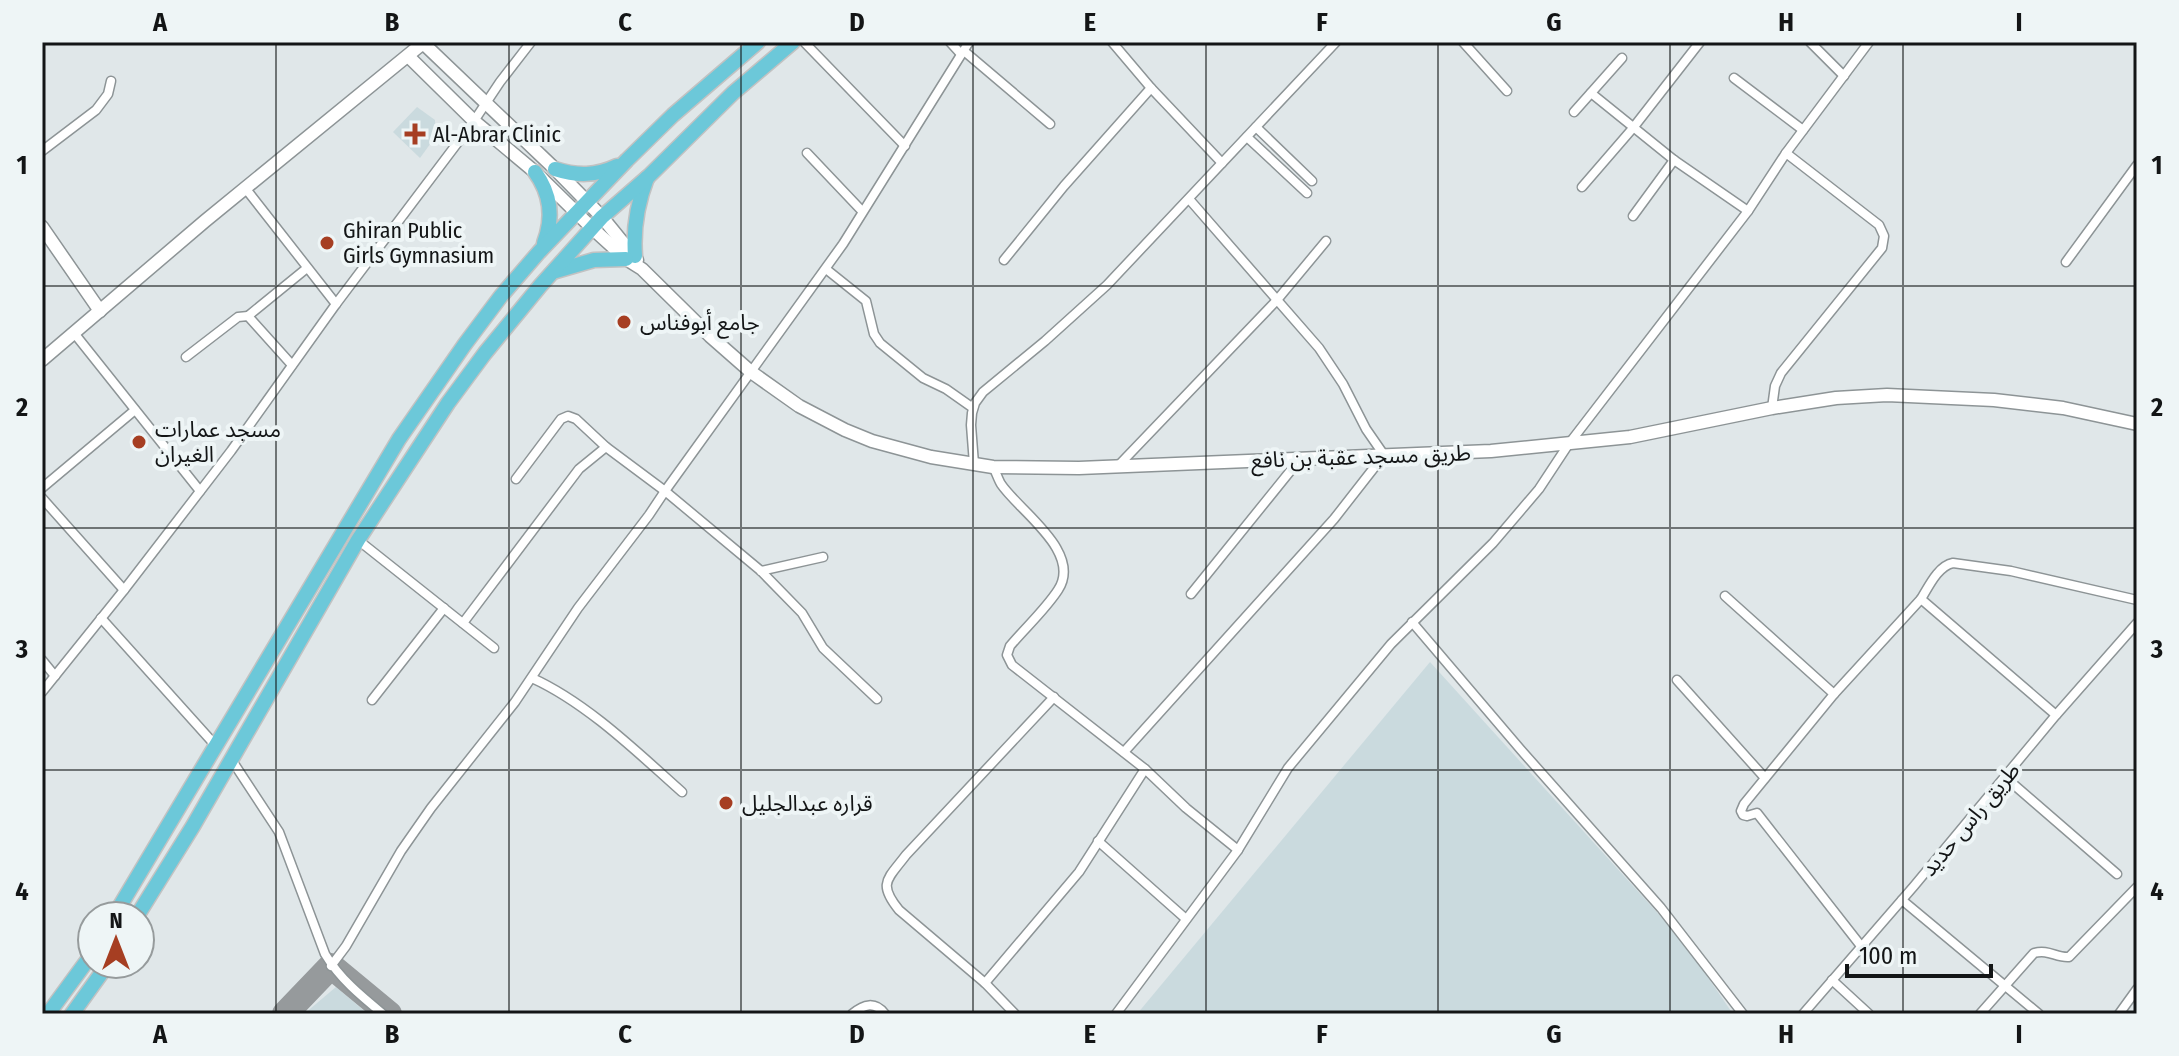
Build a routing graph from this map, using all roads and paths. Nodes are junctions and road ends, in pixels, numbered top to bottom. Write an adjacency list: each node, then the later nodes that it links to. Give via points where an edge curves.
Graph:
1 (531, 42): 22 (street)
2 (758, 42): 34 (main road)
3 (793, 42): 40 (main road)
4 (804, 42): 30 (street)
5 (950, 42): 13 (street)
6 (1112, 42): 19 (street)
7 (1336, 42): 26 (street)
8 (1463, 42): 20 (street)
9 (1700, 42): 27 (street)
10 (1810, 42): 16 (street)
11 (1869, 42): 16 (street)
12 (424, 43): 14 (street); 22 (street)
13 (965, 49): 25 (street); 30 (street)
14 (408, 56): 24 (street); 43 (street)
15 (1622, 58): 21 (street)
16 (1844, 76): 28 (street)
17 (1734, 78): 28 (street)
18 (111, 81): 31 (street, via 96,110)
19 (1151, 88): 36 (street); 54 (street)
20 (1507, 91)
21 (1591, 93): 23 (street); 27 (street)
22 (487, 104): 24 (street); 38 (street)
23 (1574, 112)
24 (474, 121): 39 (street); 61 (street)
25 (1050, 124)
26 (1256, 127): 29 (street); 41 (street)
27 (1633, 128): 35 (street); 42 (street)
28 (1803, 130): 33 (street)
29 (1247, 137): 36 (street); 44 (street)
30 (905, 146): 47 (street)
31 (42, 151)
32 (807, 153): 47 (street)
33 (1786, 153): 48 (street); 70 (street, via 1879,225 1884,236 1882,248 1781,373)
34 (627, 160): 38 (main road, via 585,175); 46 (main road)
35 (1674, 160): 48 (street); 49 (street)
36 (1222, 163): 45 (street)
37 (2137, 165): 56 (street)
38 (555, 169): 46 (street)
39 (535, 172): 46 (street); 53 (main road, via 550,205 549,229)
40 (649, 176): 50 (main road); 55 (main road, via 636,221)
41 (1312, 181)
42 (1582, 187)
43 (246, 189): 57 (street); 62 (street)
44 (1307, 193)
45 (1189, 199): 60 (street); 69 (street, via 1107,285 983,392)
46 (582, 207): 50 (street, طريق مسجد عقبة بن نافع); 53 (main road)
47 (862, 211): 58 (street)
48 (1748, 211): 73 (street)
49 (1633, 216)
50 (597, 223): 55 (street, طريق مسجد عقبة بن نافع); 59 (main road)
51 (42, 227): 62 (street)
52 (1326, 241): 60 (street)
53 (539, 252): 109 (main road, via 427,396)
54 (1004, 260)
55 (635, 261): 59 (main road, via 594,260); 68 (street, طريق مسجد عقبة بن نافع)
56 (2066, 262)
57 (307, 268): 61 (street); 63 (street)
58 (826, 269): 68 (street); 69 (street, via 869,305 880,343 923,378)
59 (552, 273): 85 (main road, via 448,403)
60 (1277, 300): 75 (street, via 1319,348); 78 (street)
61 (336, 304): 67 (street)
62 (100, 311): 64 (street)
63 (248, 316): 65 (street, via 238,317); 67 (street)
64 (74, 333): 66 (street); 71 (street)
65 (186, 357)
66 (42, 360)
67 (292, 365): 82 (street)
68 (751, 372): 77 (street, طريق مسجد عقبة بن نافع, via 799,406 872,441); 83 (street)
69 (973, 408): 77 (street)
70 (1772, 408): 72 (street, طريق مسجد عقبة بن نافع, via 1836,398 1956,396 2063,408); 73 (street, طريق مسجد عقبة بن نافع)
71 (135, 410): 81 (street); 82 (street)
72 (2137, 424)
73 (1568, 445): 75 (street, طريق مسجد عقبة بن نافع); 95 (street, via 1506,529)
74 (606, 447): 80 (street, via 576,419 564,417); 83 (street); 96 (street, via 579,469)
75 (1384, 455): 76 (street, طريق مسجد عقبة بن نافع); 110 (street, via 1334,519)
76 (1300, 459): 78 (street, طريق مسجد عقبة بن نافع); 89 (street)
77 (974, 464): 79 (street, طريق مسجد عقبة بن نافع)
78 (1118, 466): 79 (street, طريق مسجد عقبة بن نافع)
79 (993, 467): 105 (street, via 1063,562 1058,590 1007,655 1012,665)
80 (516, 479)
81 (42, 488)
82 (200, 491): 88 (street)
83 (665, 491): 87 (street); 101 (street)
84 (42, 498): 88 (street)
85 (358, 540): 93 (street); 111 (main road)
86 (823, 557): 87 (street)
87 (761, 571): 106 (street, via 802,613 823,648)
88 (124, 590): 94 (street)
89 (1191, 594)
90 (1725, 596): 104 (street)
91 (1921, 599): 92 (street, via 1942,568 1953,563); 104 (street); 108 (street)
92 (2137, 600)
93 (444, 608): 96 (street); 107 (street)
94 (101, 618): 100 (street); 109 (street)
95 (1412, 622): 117 (street, via 1288,768); 139 (street, via 1661,908)
96 (463, 623): 98 (street)
97 (2137, 623): 108 (street, طريق راس حديد)
98 (494, 648)
99 (42, 660): 100 (street)
100 (55, 676): 103 (street)
101 (532, 678): 115 (street, via 599,721); 125 (street, via 431,808)
102 (1677, 680): 114 (street)
103 (42, 692)
104 (1834, 694): 114 (street)
105 (1054, 697): 110 (street); 129 (street, via 887,880 886,890 899,910)
106 (877, 699)
107 (372, 700)
108 (2056, 715): 113 (street, طريق راس حديد)
109 (216, 746): 120 (main road)
110 (1124, 752): 112 (street)
111 (231, 759): 121 (main road); 125 (street, via 279,832)
112 (1145, 769): 116 (street); 117 (street)
113 (2005, 777): 118 (street); 122 (street, طريق راس حديد)
114 (1765, 778): 124 (street, via 1744,804 1743,815 1757,813)
115 (682, 792)
116 (1098, 841): 123 (street); 129 (street, via 1079,872)
117 (1238, 850): 123 (street)
118 (2117, 874)
119 (2137, 887): 130 (street, via 2069,957 2043,950 2034,953)
120 (124, 900)
121 (147, 900)
122 (1902, 900): 124 (street, طريق راس حديد); 130 (street)
123 (1186, 919): 138 (street)
124 (1861, 946): 128 (street, طريق راس حديد)
125 (331, 966): 134 (street)
126 (76, 976): 132 (main road)
127 (96, 980): 133 (main road)
128 (1832, 980): 140 (street, طريق راس حديد); 141 (street)
129 (985, 983): 137 (street)
130 (2005, 986): 142 (street); 143 (street)
131 (2137, 989): 144 (street)
132 (48, 1014)
133 (72, 1014)
134 (383, 1014)
135 (852, 1014): 136 (street, via 869,1004)
136 (885, 1014)
137 (1015, 1014)
138 (1116, 1014)
139 (1743, 1014)
140 (1803, 1014)
141 (1869, 1014)
142 (1980, 1014)
143 (2039, 1014)
144 (2119, 1014)

